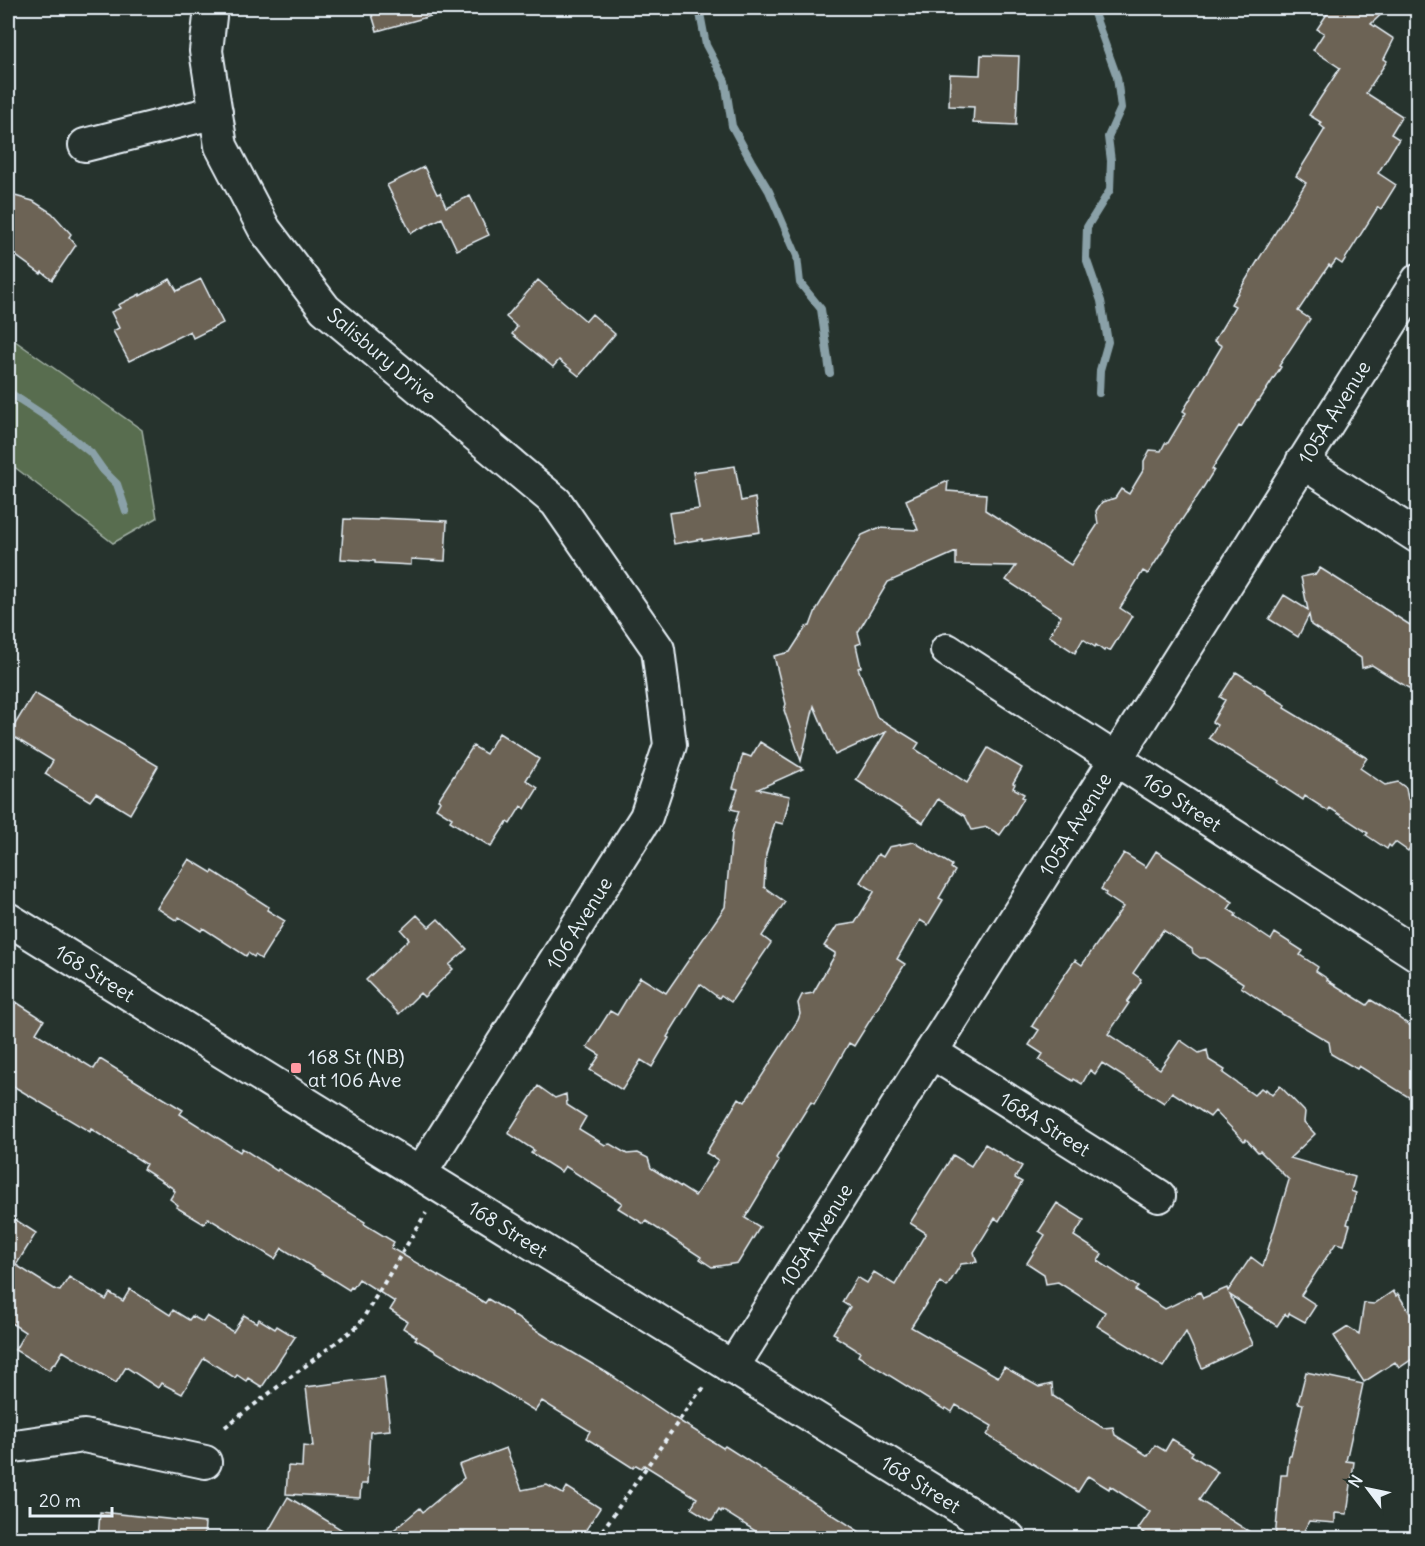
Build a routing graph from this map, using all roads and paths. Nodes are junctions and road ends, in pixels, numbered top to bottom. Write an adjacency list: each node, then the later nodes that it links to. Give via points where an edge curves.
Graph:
1 (211, 8): 2 (street, Salisbury Drive, via 206,51)
2 (216, 112): 3 (street); 7 (street, Salisbury Drive, via 221,146 265,230 325,309 556,502)
3 (86, 145)
4 (1418, 280): 5 (street, 105A Avenue)
5 (1302, 462): 6 (street); 9 (street, 105A Avenue)
6 (1418, 537)
7 (658, 649): 13 (street, 106 Avenue, via 670,745 646,817)
8 (947, 650): 9 (street, 169 Street)
9 (1115, 759): 11 (street, 169 Street); 12 (street, 105A Avenue)
10 (8, 919): 13 (street, 168 Street)
11 (1418, 955)
12 (931, 1052): 14 (street, 168A Street); 16 (street, 105A Avenue)
13 (420, 1174): 16 (street, 168 Street)
14 (1159, 1196)
15 (426, 1213): 18 (path, via 359,1325)
16 (732, 1368): 22 (street, 168 Street)
17 (707, 1386): 21 (path)
18 (225, 1427)
19 (8, 1448): 20 (street, via 84,1436)
20 (205, 1462)
21 (597, 1539)
22 (1009, 1539)

